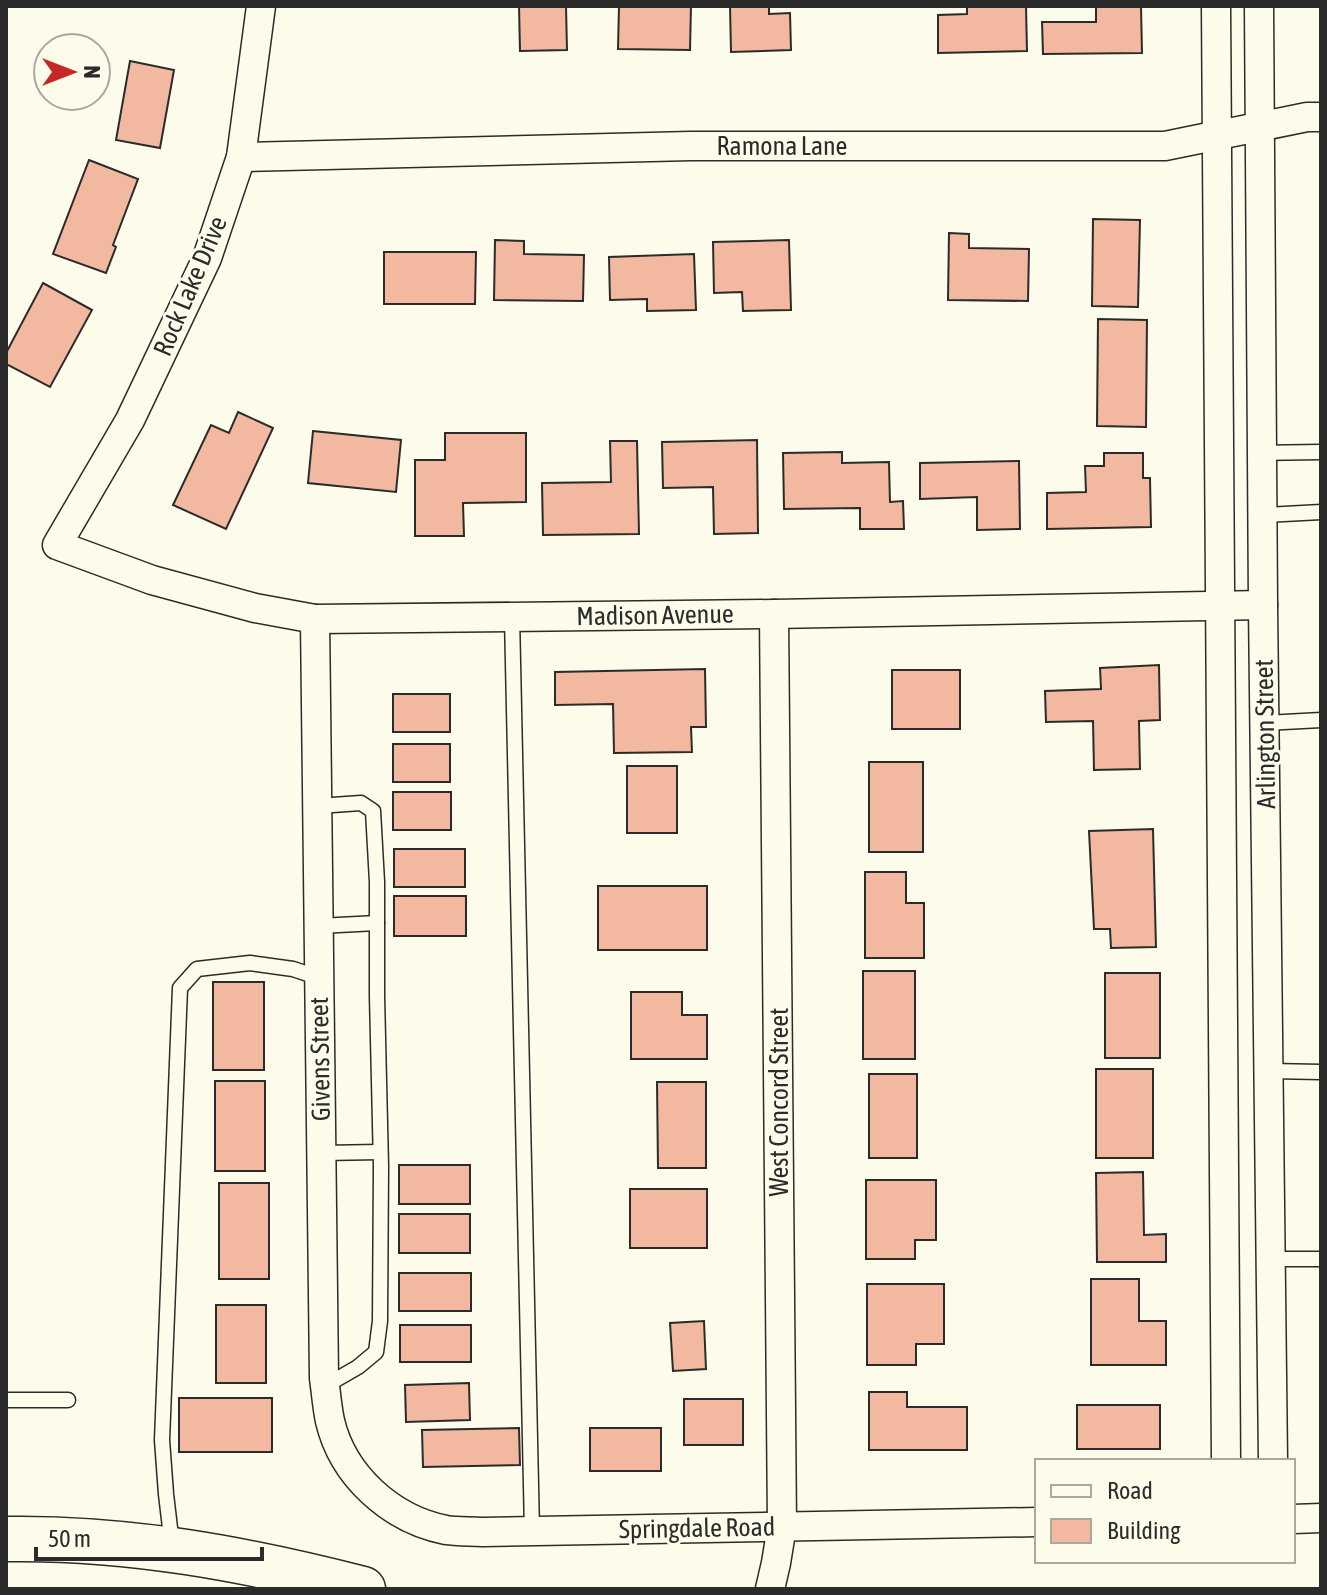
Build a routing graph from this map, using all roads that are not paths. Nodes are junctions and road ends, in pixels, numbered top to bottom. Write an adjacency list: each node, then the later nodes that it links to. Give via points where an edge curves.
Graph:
1 (261, 6): 7 (street, Rock Lake Drive)
2 (1216, 6): 6 (street, Arlington Street)
3 (1259, 6): 5 (street, Arlington Street)
4 (1321, 117): 5 (street, Ramona Lane)
5 (1259, 127): 6 (street, Ramona Lane); 9 (street, Arlington Street)
6 (1216, 135): 7 (street, Ramona Lane, via 1165,146 691,146); 14 (street, Arlington Street)
7 (241, 157): 12 (street, Rock Lake Drive, via 207,258 130,420)
8 (1321, 452): 9 (lane)
9 (1262, 453): 11 (street, Arlington Street)
10 (1321, 512): 11 (lane)
11 (1263, 515): 13 (street, Arlington Street)
12 (57, 545): 17 (street, Madison Avenue, via 152,580)
13 (1263, 605): 14 (street, Madison Avenue); 19 (street, Arlington Street)
14 (1219, 606): 15 (street, Madison Avenue); 33 (street, Arlington Street)
15 (774, 614): 16 (street, Madison Avenue); 39 (street, West Concord Street)
16 (512, 617): 17 (street, Madison Avenue); 40 (lane)
17 (315, 619): 20 (street, Givens Street)
18 (1321, 720): 19 (lane)
19 (1265, 723): 24 (street, Arlington Street)
20 (318, 806): 21 (lane, via 361,803 373,811); 22 (street, Givens Street)
21 (377, 923): 22 (lane); 26 (lane)
22 (319, 926): 23 (street, Givens Street)
23 (320, 978): 27 (street, Givens Street); 42 (lane, via 250,963 197,969 180,988 162,1440)
24 (1268, 1071): 25 (lane); 28 (street, Arlington Street)
25 (1321, 1072)
26 (380, 1152): 27 (lane); 30 (lane, via 376,1352)
27 (322, 1153): 30 (street, Givens Street)
28 (1270, 1259): 29 (lane); 34 (street, Arlington Street)
29 (1321, 1259)
30 (325, 1386): 35 (street, Givens Street, via 335,1434)
31 (6, 1400): 32 (lane)
32 (68, 1400)
33 (1226, 1459)
34 (1273, 1459)
35 (367, 1489): 40 (street, Springdale Road, via 396,1510 447,1530)
36 (1321, 1518): 37 (street)
37 (1295, 1519)
38 (1035, 1522): 39 (street, Springdale Road)
39 (782, 1526): 40 (street, Springdale Road); 44 (street, West Concord Street)
40 (532, 1531)
41 (6, 1539): 42 (main road)
42 (173, 1549): 43 (main road)
43 (363, 1589)
44 (770, 1589)

